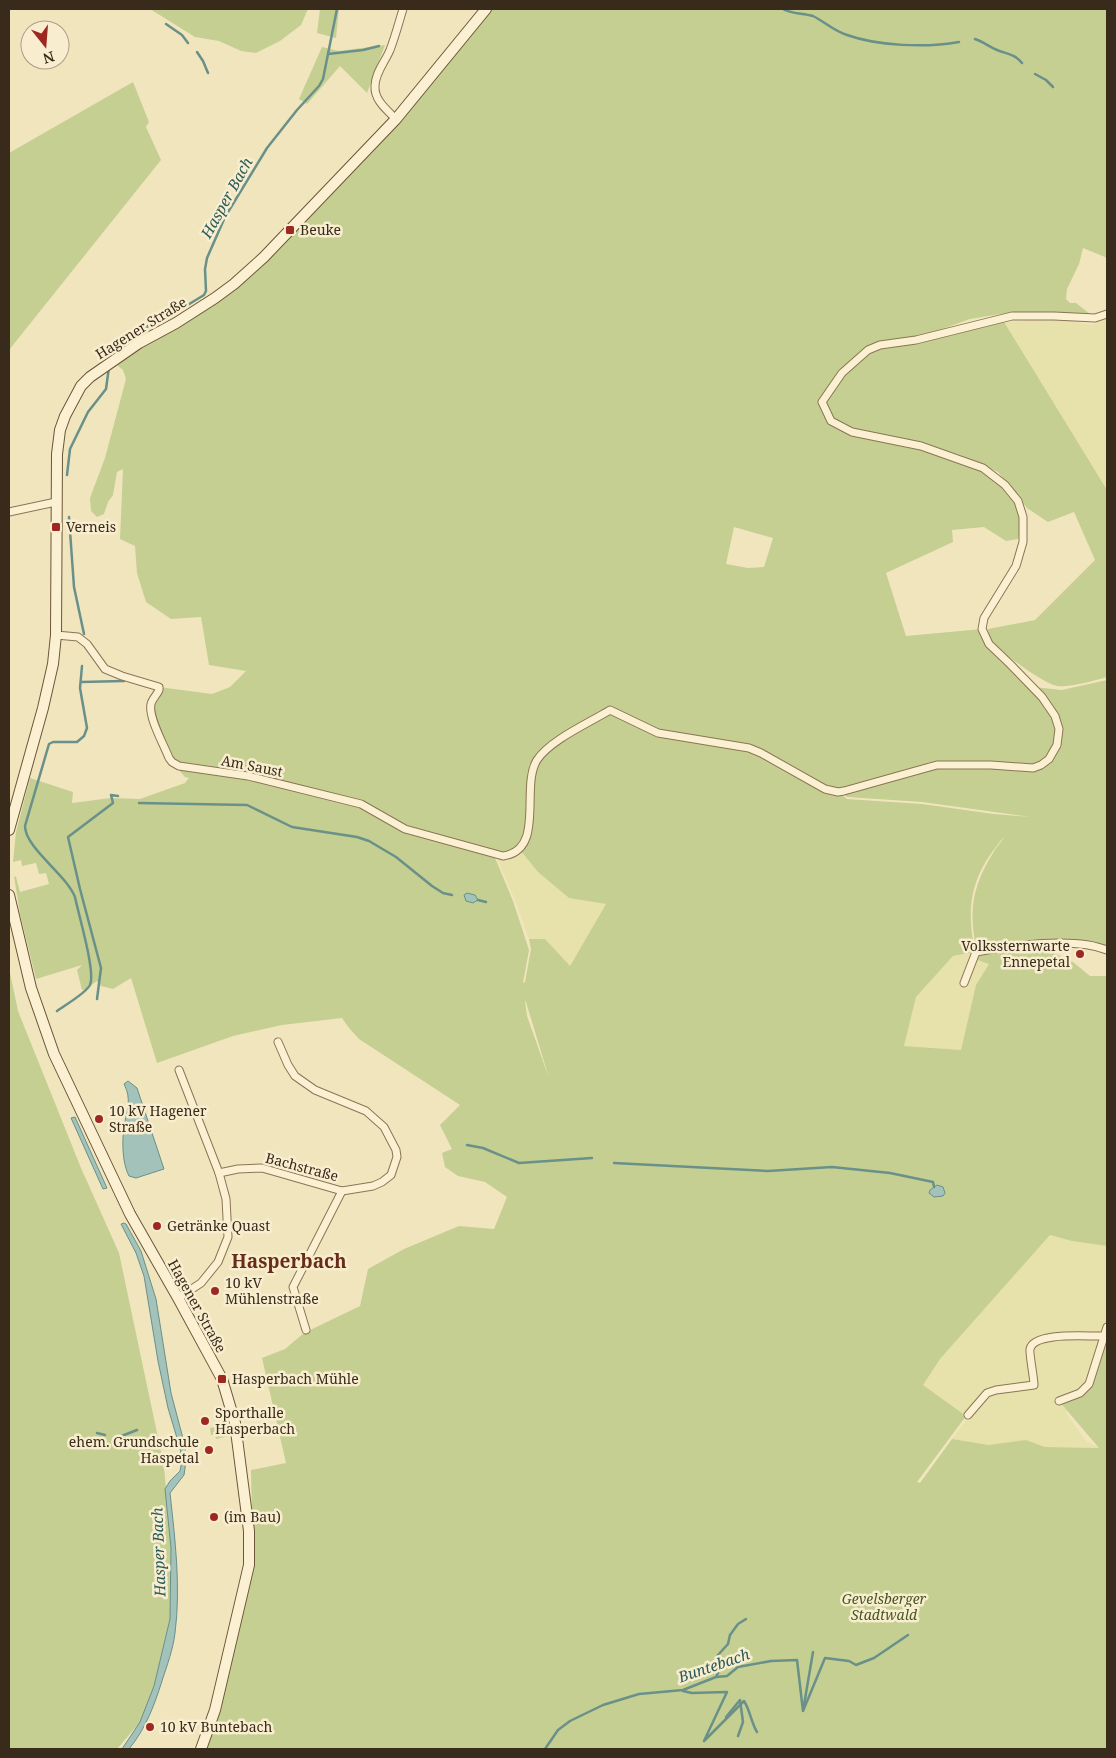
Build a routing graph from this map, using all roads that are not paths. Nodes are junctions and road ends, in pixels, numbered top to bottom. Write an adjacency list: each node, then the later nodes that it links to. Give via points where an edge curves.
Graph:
1 (404, 9): 3 (street, via 375,86 380,102)
2 (486, 9): 3 (main road, Hagener Straße)
3 (396, 119): 5 (main road, Hagener Straße, via 234,284 117,357 81,386 60,430)
4 (1107, 314): 7 (street, Am Saust, via 1095,318 1012,316 916,340 880,345 868,350 842,373 822,402 831,421 852,432 921,446 982,468 1005,485 1018,501 1023,517 1023,542 1016,566 984,618 982,629 989,644 1037,692 1055,716 1059,738 1049,759 1041,766 937,766 838,792 825,790 749,748 658,733 610,710 549,746 537,761 531,776 527,836 519,850 503,856 405,829 361,804 248,776 179,766 169,758 151,715 150,706 159,687 105,669 78,637)
5 (56, 502): 6 (street); 7 (main road, Hagener Straße)
6 (9, 512)
7 (56, 635): 8 (main road, Hagener Straße, via 43,708)
8 (9, 830)
9 (9, 895): 16 (main road, Hagener Straße, via 31,988 54,1054 130,1214)
10 (1107, 950): 11 (street, via 1090,945 1054,943 976,952)
11 (964, 983)
12 (278, 1042): 15 (street, Bachstraße, via 295,1076 315,1090 366,1111 384,1127 392,1140 397,1157 391,1175 373,1186)
13 (179, 1070): 14 (street)
14 (220, 1173): 15 (street, Bachstraße, via 262,1168); 16 (street, via 226,1200 228,1237 218,1262 202,1283)
15 (342, 1191): 18 (street, via 293,1287)
16 (178, 1298): 22 (main road, Hagener Straße, via 228,1395 235,1423 250,1536 249,1566 235,1627 215,1710)
17 (1107, 1327): 19 (street)
18 (306, 1330)
19 (1105, 1336): 20 (street, via 1089,1384 1080,1393); 21 (street, via 1056,1335 1033,1344 1030,1350 1034,1385 987,1393)
20 (1059, 1401)
21 (968, 1415)
22 (201, 1749)

